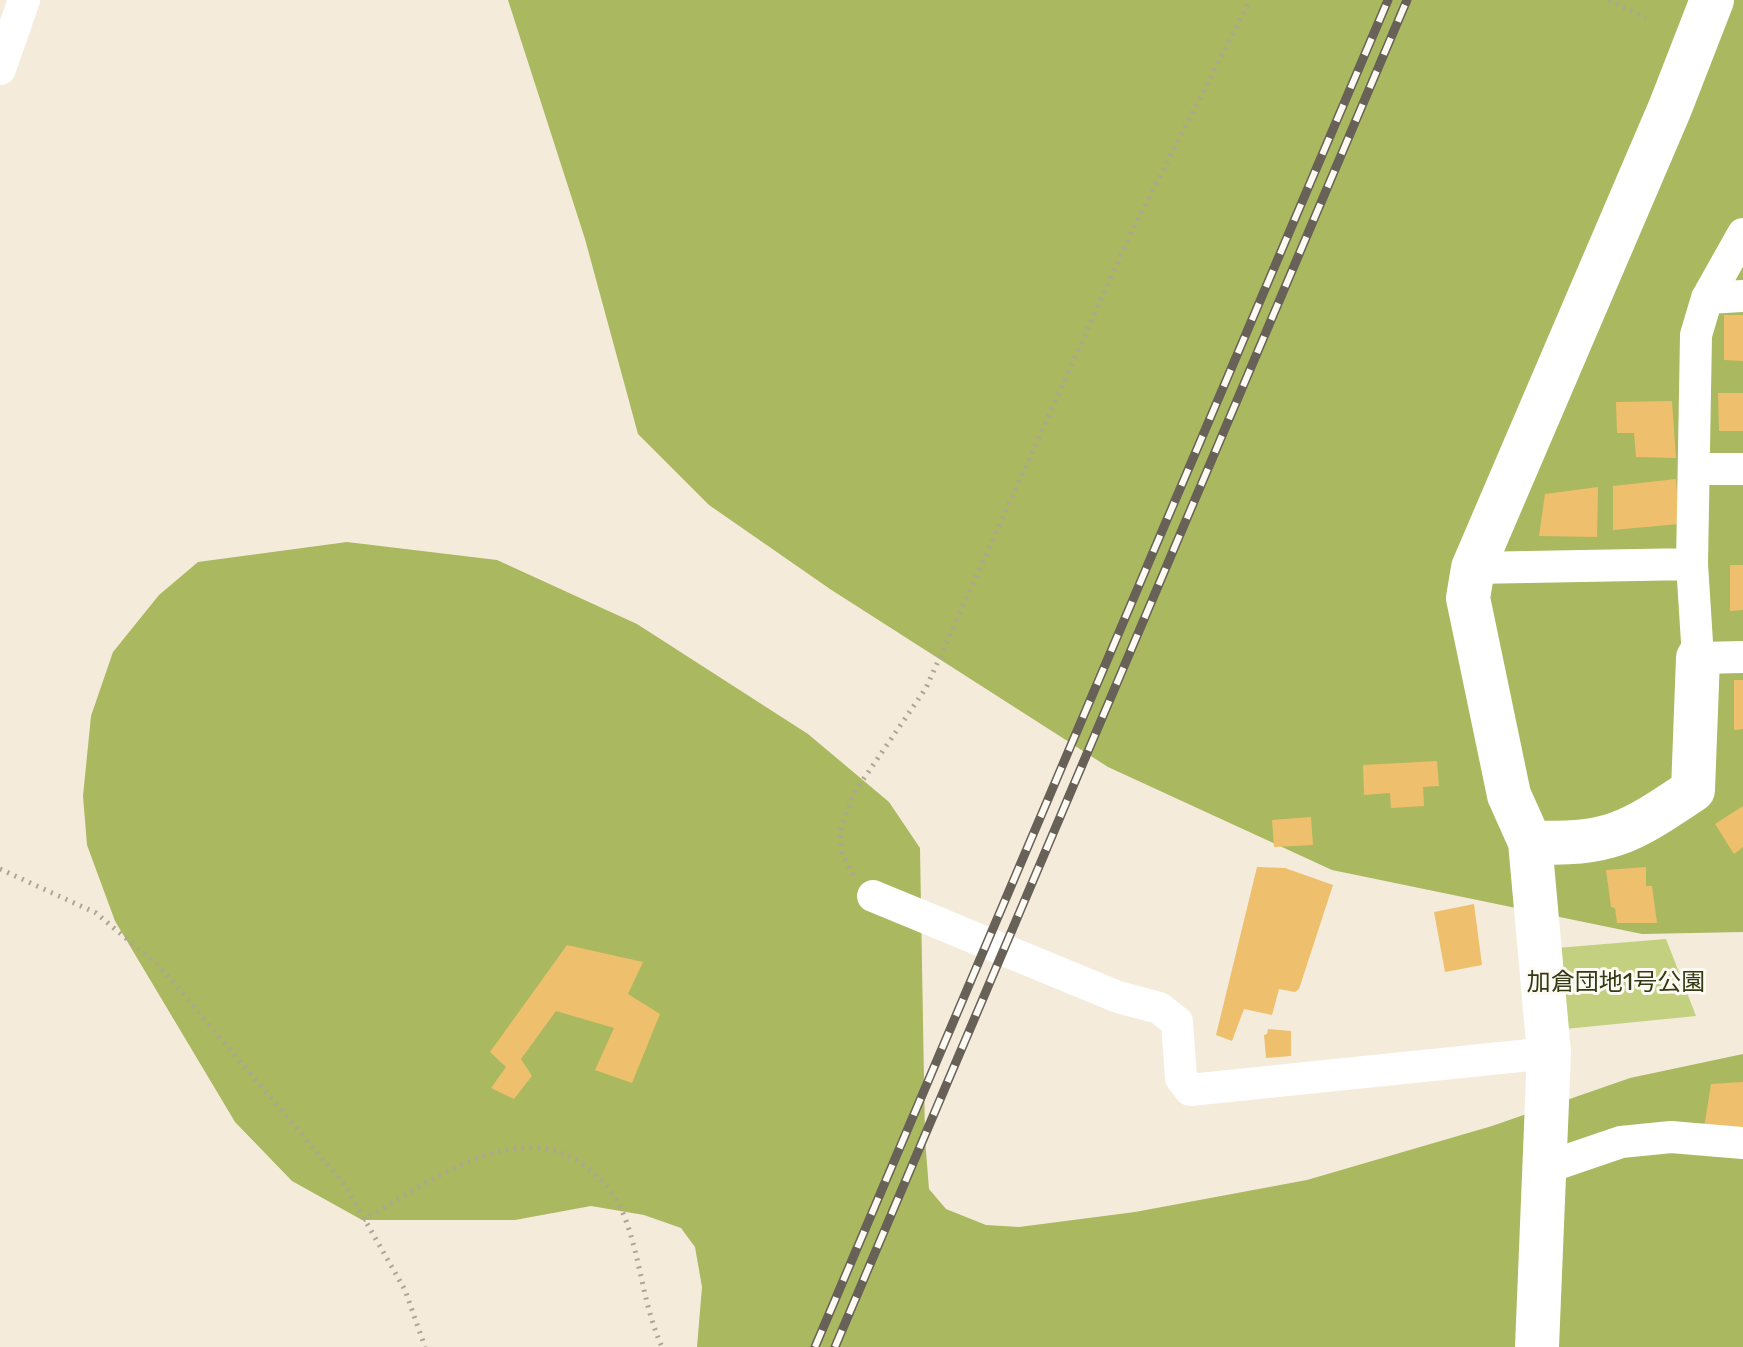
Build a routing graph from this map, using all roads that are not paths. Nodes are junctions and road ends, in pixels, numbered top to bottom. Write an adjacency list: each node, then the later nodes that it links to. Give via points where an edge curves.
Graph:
1 (24, 0): 3 (street)
2 (1712, 0): 10 (street)
3 (0, 69)
4 (1743, 234): 6 (street)
5 (1743, 296): 6 (street)
6 (1707, 298): 7 (street, via 1696,335)
7 (1696, 469): 8 (street); 9 (street)
8 (1743, 469)
9 (1692, 564): 10 (street); 12 (street)
10 (1473, 568): 13 (street, via 1471,613 1509,795)
11 (1743, 657): 12 (street)
12 (1698, 658): 13 (street, via 1693,790 1633,830 1579,844)
13 (1530, 842): 15 (street)
14 (873, 896): 15 (street, via 1118,997 1159,1008 1177,1022 1181,1078 1190,1090)
15 (1549, 1053): 17 (street)
16 (1743, 1143): 17 (street, via 1671,1137 1621,1142)
17 (1542, 1169): 18 (street)
18 (1537, 1347)

